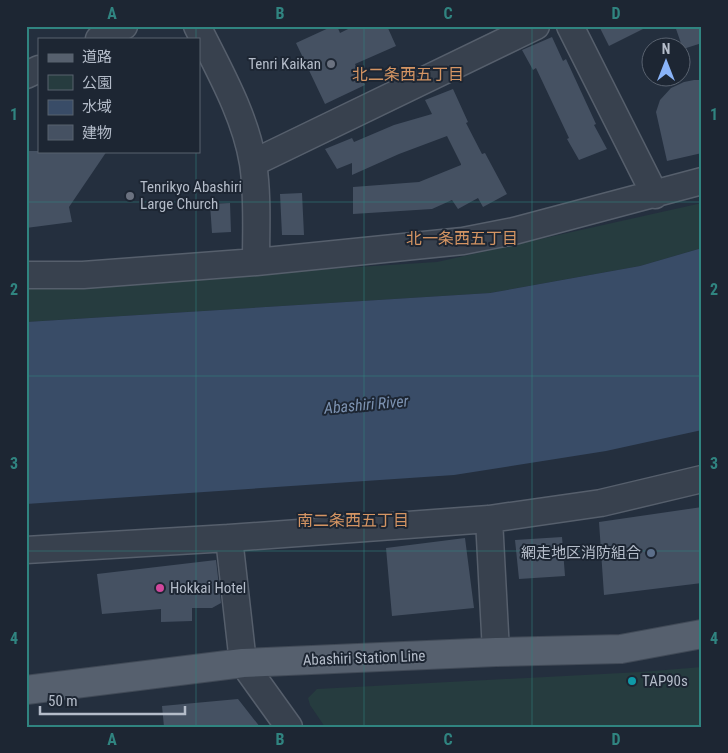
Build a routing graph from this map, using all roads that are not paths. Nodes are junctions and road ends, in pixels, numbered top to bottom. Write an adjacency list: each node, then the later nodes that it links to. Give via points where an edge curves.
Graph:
1 (124, 26): 5 (street)
2 (197, 26): 8 (street, via 234,104)
3 (536, 26): 8 (street)
4 (570, 26): 10 (street)
5 (101, 38)
6 (38, 69): 7 (street)
7 (26, 75)
8 (253, 163): 11 (street)
9 (702, 182): 10 (street)
10 (655, 195): 11 (street, via 463,241)
11 (256, 262): 12 (street)
12 (26, 276)
13 (702, 479): 14 (street, via 601,503)
14 (489, 519): 15 (street); 18 (street)
15 (229, 538): 16 (street); 19 (street)
16 (26, 550)
17 (702, 634): 18 (main road, Abashiri Station Line, via 621,649)
18 (496, 652): 19 (main road, Abashiri Station Line)
19 (243, 663): 20 (main road, Abashiri Station Line); 21 (street)
20 (26, 690)
21 (289, 727)

